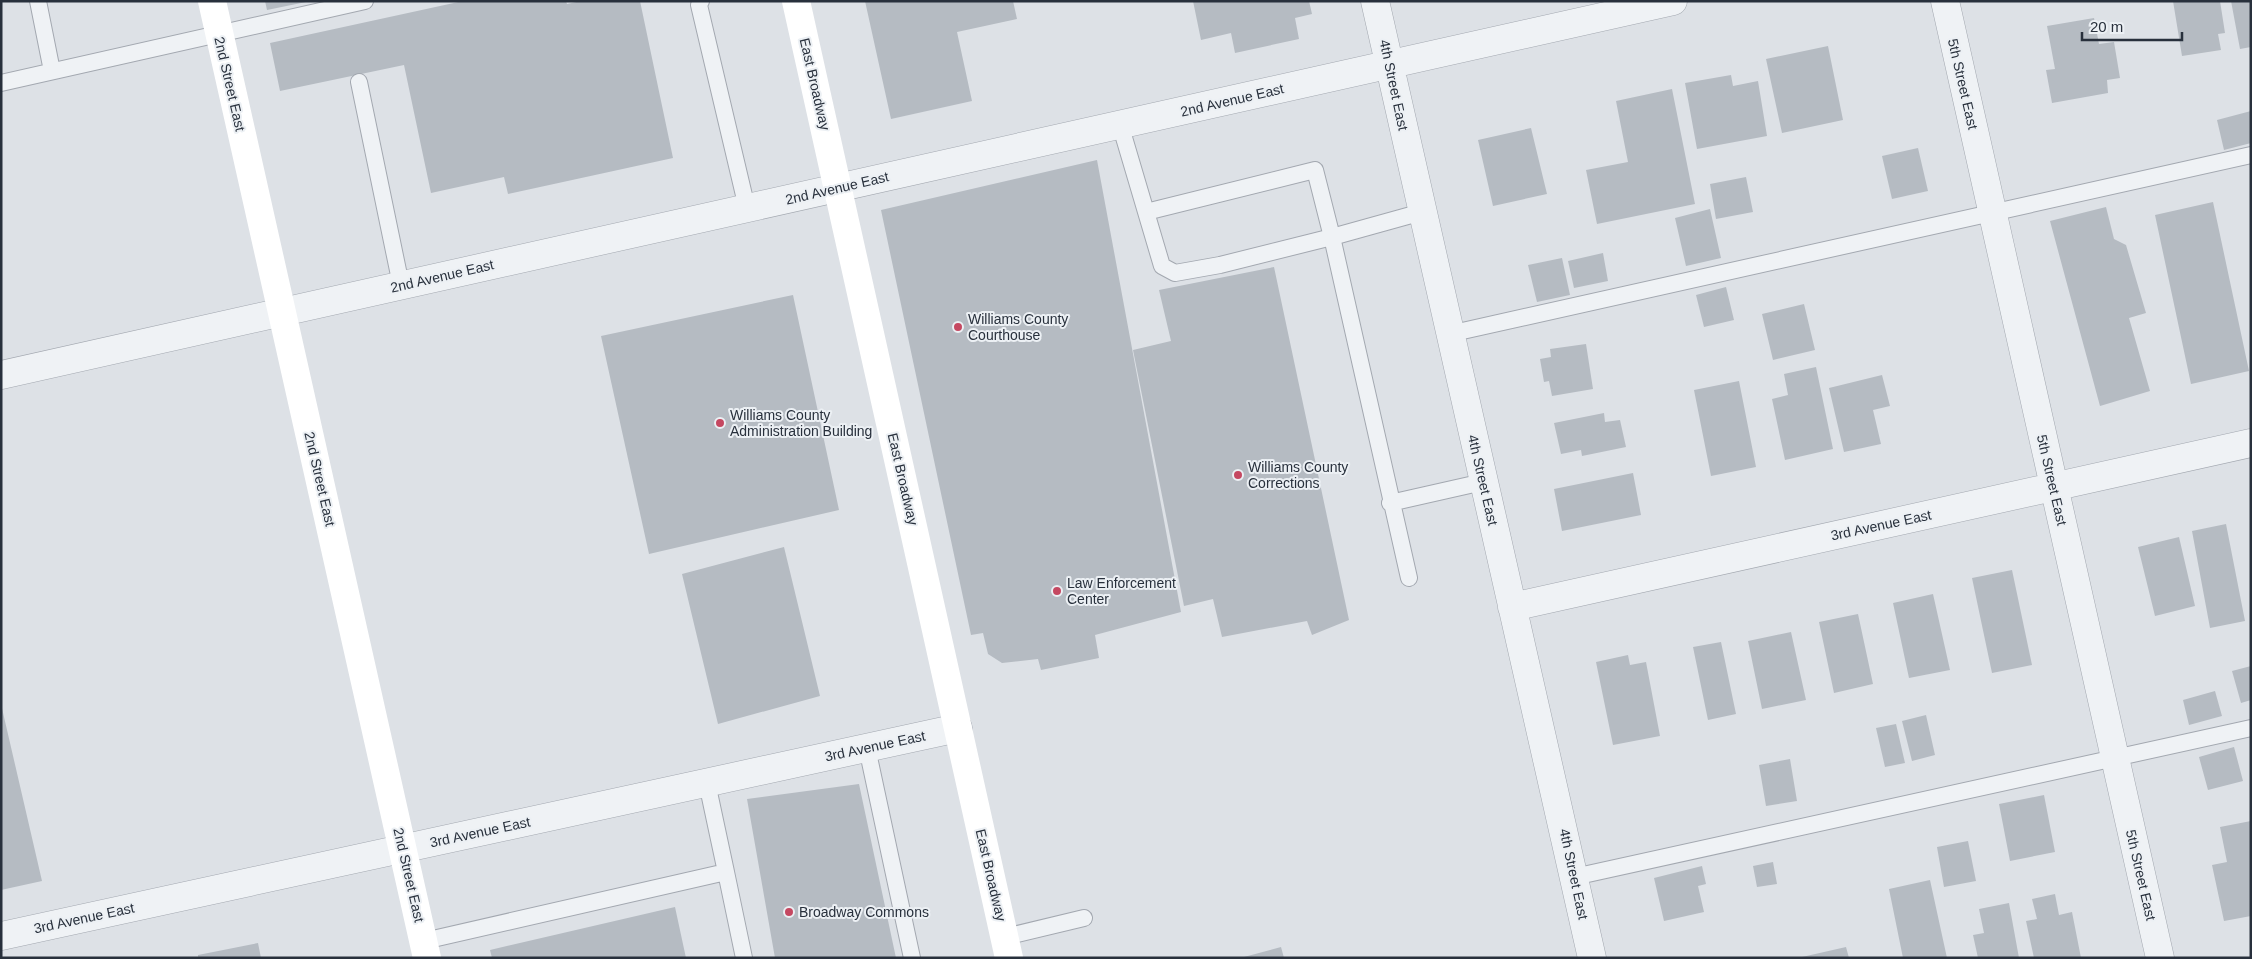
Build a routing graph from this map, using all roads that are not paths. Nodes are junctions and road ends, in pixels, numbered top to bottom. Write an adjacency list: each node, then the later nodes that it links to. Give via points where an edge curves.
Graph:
1 (38, 1): 11 (lane)
2 (212, 1): 9 (street, 2nd Street East)
3 (365, 1): 9 (lane)
4 (701, 1): 17 (lane, via 699,5)
5 (796, 1): 16 (street, East Broadway)
6 (1376, 1): 10 (street, 4th Street East)
7 (1673, 1): 10 (street, 2nd Avenue East)
8 (1945, 1): 20 (street, 5th Street East)
9 (219, 33): 11 (lane); 23 (street, 2nd Street East)
10 (1390, 65): 14 (street, 2nd Avenue East); 19 (street, 4th Street East)
11 (52, 71): 13 (lane)
12 (359, 82): 22 (lane)
13 (1, 83)
14 (1120, 124): 16 (street, 2nd Avenue East); 18 (lane)
15 (2251, 155): 20 (lane)
16 (838, 188): 17 (street, 2nd Avenue East); 32 (street, East Broadway)
17 (747, 208): 22 (street, 2nd Avenue East)
18 (1146, 212): 21 (lane, via 1162,266 1175,273); 21 (lane, via 1315,170)
19 (1422, 212): 21 (lane); 24 (street, 4th Street East)
20 (1992, 213): 24 (lane); 28 (street, 5th Street East)
21 (1332, 237): 29 (lane)
22 (401, 285): 23 (street, 2nd Avenue East)
23 (282, 312): 25 (street, 2nd Avenue East); 37 (street, 2nd Street East)
24 (1449, 334): 27 (street, 4th Street East)
25 (1, 375)
26 (2251, 443): 28 (street, 3rd Avenue East)
27 (1483, 482): 29 (lane); 31 (street, 4th Street East)
28 (2054, 487): 31 (street, 3rd Avenue East); 35 (street, 5th Street East)
29 (1390, 503): 30 (lane)
30 (1409, 578)
31 (1512, 607): 39 (street, 4th Street East)
32 (958, 728): 34 (street, 3rd Avenue East); 42 (street, East Broadway)
33 (2251, 728): 35 (lane)
34 (867, 748): 36 (street, 3rd Avenue East); 45 (lane)
35 (2115, 758): 39 (lane); 47 (street, 5th Street East)
36 (707, 783): 37 (street, 3rd Avenue East); 38 (lane)
37 (403, 849): 41 (street, 3rd Avenue East); 43 (street, 2nd Street East)
38 (726, 872): 43 (lane); 44 (lane)
39 (1574, 877): 46 (street, 4th Street East)
40 (1084, 918): 42 (lane)
41 (1, 936)
42 (1007, 947)
43 (426, 950)
44 (744, 958)
45 (912, 958)
46 (1592, 958)
47 (2160, 958)

